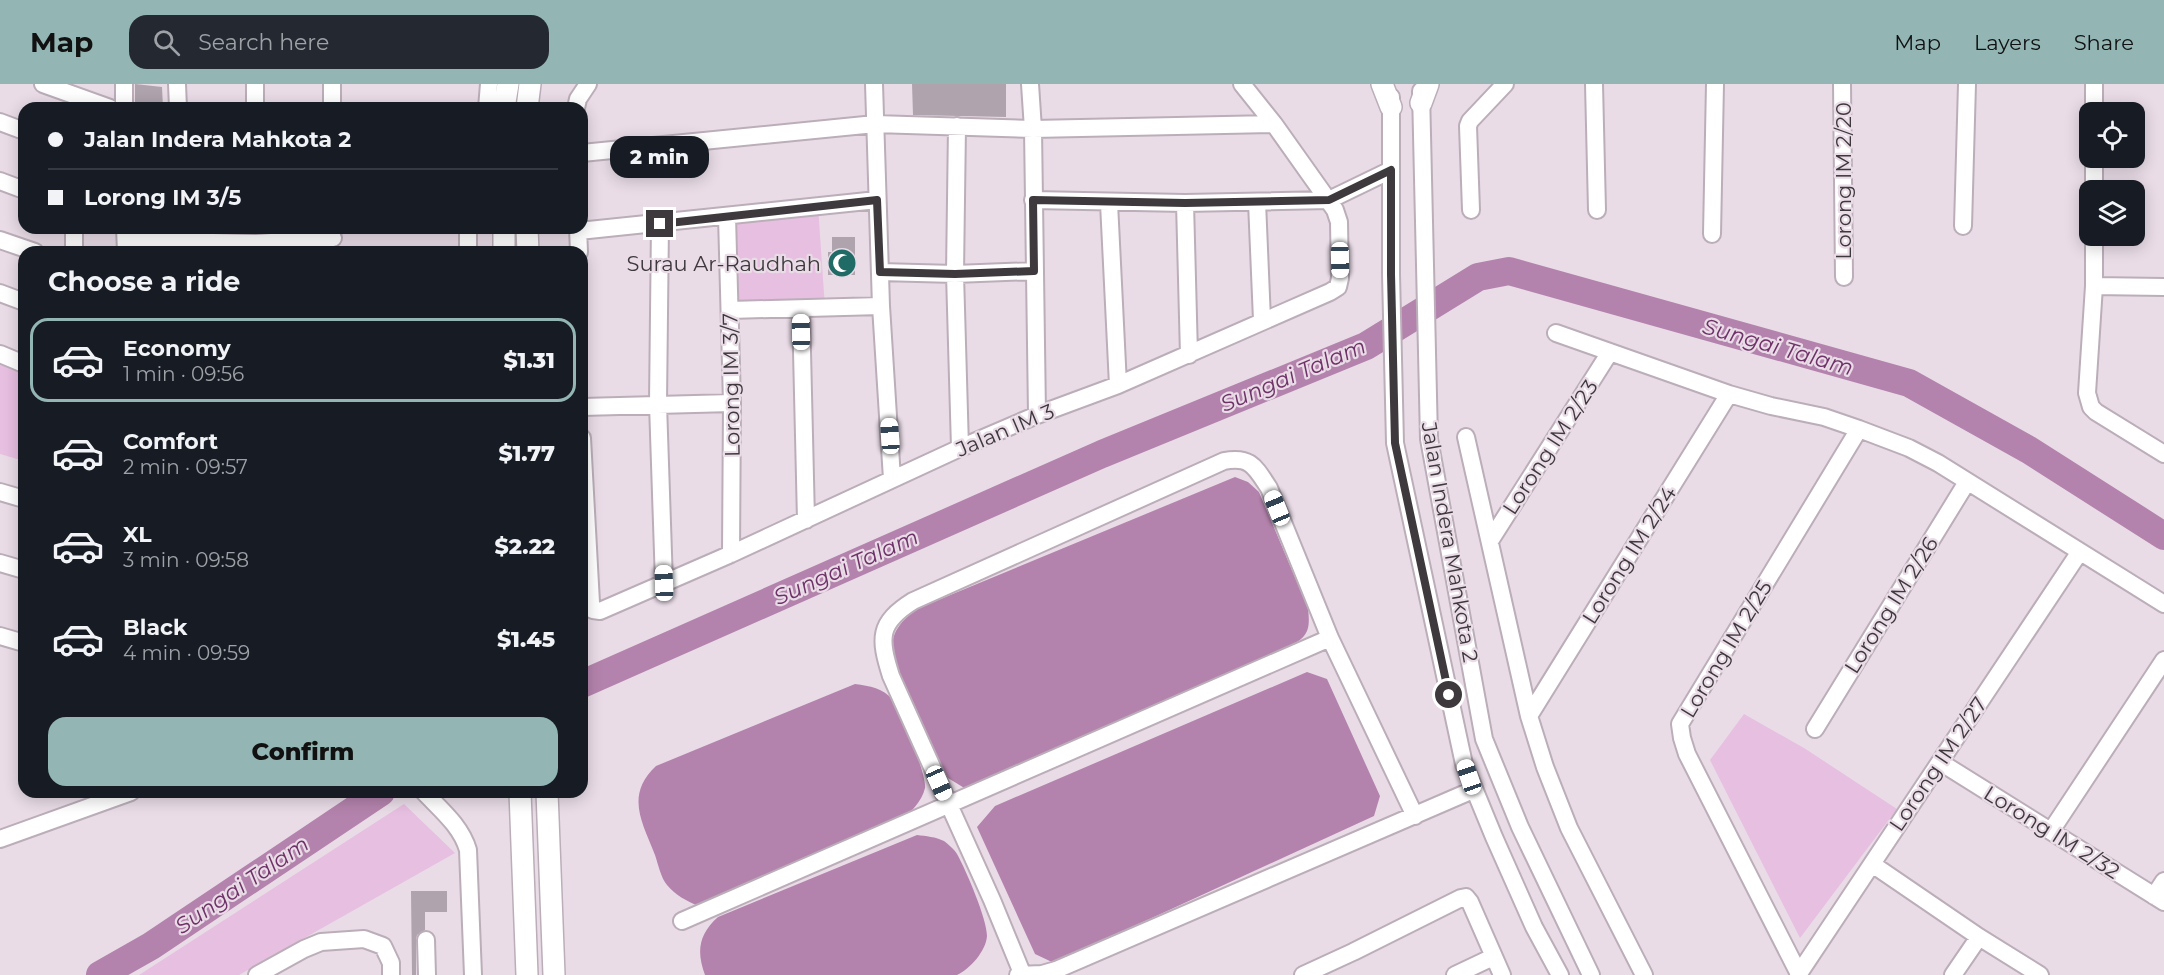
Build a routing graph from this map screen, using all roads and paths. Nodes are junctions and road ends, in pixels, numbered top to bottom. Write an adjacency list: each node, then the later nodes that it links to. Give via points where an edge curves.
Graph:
1 (44, 84): 22 (street)
2 (124, 84): 23 (street)
3 (177, 84): 24 (street)
4 (255, 84): 25 (street)
5 (332, 84): 26 (street)
6 (489, 84): 27 (street)
7 (508, 84): 28 (main road)
8 (530, 84): 29 (main road)
9 (588, 84): 30 (street)
10 (874, 84): 34 (street)
11 (1030, 84): 38 (street)
12 (1242, 84): 35 (street)
13 (1383, 84): 32 (main road)
14 (1390, 84): 32 (street, Jalan Indera Mahkota 2)
15 (1505, 84): 49 (street, via 1468,126)
16 (1594, 84): 50 (street)
17 (1714, 84): 55 (street)
18 (1842, 84): 66 (street, Lorong IM 2/20)
19 (1967, 84): 53 (street)
20 (2094, 84): 31 (street)
21 (1423, 90): 138 (street, Jalan Indera Mahkota 2, via 1429,439 1484,739 1520,827)
22 (94, 102)
23 (124, 102)
24 (178, 102)
25 (255, 102)
26 (332, 102)
27 (488, 102)
28 (505, 102)
29 (528, 102)
30 (577, 102)
31 (2094, 102)
32 (1391, 106): 40 (street, Jalan Indera Mahkota 2)
33 (0, 122): 37 (street)
34 (875, 124): 36 (street); 39 (street); 43 (street)
35 (1274, 124): 38 (street); 45 (street)
36 (957, 126): 38 (street); 65 (street)
37 (18, 129)
38 (1033, 129): 44 (street)
39 (588, 152)
40 (1391, 170): 45 (street); 110 (street, Jalan Indera Mahkota 2, via 1395,443 1464,764)
41 (0, 181): 42 (street)
42 (18, 188)
43 (877, 200): 51 (street); 64 (street)
44 (1033, 200): 47 (street); 63 (street)
45 (1329, 200): 46 (street); 74 (street, Jalan IM 3, via 1339,222 1338,287)
46 (1257, 202): 48 (street); 74 (street)
47 (1109, 203): 48 (street); 80 (street)
48 (1185, 203): 78 (street)
49 (1471, 210)
50 (1597, 210)
51 (727, 216): 52 (street); 73 (street, Lorong IM 3/7)
52 (660, 224): 54 (street); 83 (street)
53 (1963, 226)
54 (588, 229)
55 (1712, 234)
56 (0, 240): 61 (street)
57 (126, 240): 59 (street)
58 (333, 240): 60 (street)
59 (180, 241): 60 (street)
60 (256, 241)
61 (18, 246)
62 (2094, 246): 67 (street)
63 (1034, 271): 65 (street); 85 (street)
64 (880, 272): 65 (street); 71 (street)
65 (955, 274): 88 (street)
66 (1844, 277)
67 (2094, 286): 68 (street); 89 (street, via 2087,393 2091,407)
68 (2164, 287)
69 (0, 293): 70 (street)
70 (18, 300)
71 (881, 306): 72 (street); 90 (street)
72 (801, 309): 73 (street); 94 (street)
73 (730, 310): 82 (street, Lorong IM 3/7)
74 (1262, 320): 78 (street, Jalan IM 3)
75 (1556, 333): 76 (street)
76 (1610, 352): 81 (street); 96 (street, Lorong IM 2/23)
77 (0, 354): 79 (street)
78 (1189, 355): 80 (street, Jalan IM 3)
79 (18, 362)
80 (1118, 385): 85 (street, Jalan IM 3)
81 (1729, 393): 86 (street); 107 (street, Lorong IM 2/24)
82 (732, 403): 83 (street); 98 (street, Lorong IM 3/7)
83 (658, 404): 84 (street); 101 (street)
84 (588, 407)
85 (1037, 415): 88 (street, Jalan IM 3)
86 (1859, 429): 91 (street, via 1909,448); 127 (street, Lorong IM 2/25, via 1680,724 1687,754)
87 (1466, 437): 96 (street)
88 (960, 448): 90 (street, Jalan IM 3)
89 (2164, 454)
90 (892, 479): 94 (street, Jalan IM 3)
91 (1968, 482): 97 (street); 108 (street, Lorong IM 2/26)
92 (0, 492): 93 (street)
93 (18, 497)
94 (806, 520): 98 (street, Jalan IM 3)
95 (588, 532): 101 (street, Jalan IM 3, via 593,610 600,611)
96 (1490, 541): 107 (street)
97 (2079, 553): 102 (street); 109 (street, Lorong IM 2/27)
98 (731, 554): 101 (street, Jalan IM 3)
99 (0, 563): 100 (street)
100 (18, 568)
101 (664, 583)
102 (2164, 604)
103 (0, 636): 105 (street)
104 (1330, 638): 115 (street); 115 (street, via 1269,488 1254,465 1237,459 1224,461 894,613 885,628 884,651 891,676); 116 (street)
105 (18, 641)
106 (2164, 660): 117 (street)
107 (1529, 716): 139 (street, via 1569,828)
108 (1815, 729)
109 (1940, 762): 117 (street, Lorong IM 2/32); 119 (street, Lorong IM 2/27)
110 (1473, 790): 116 (street); 137 (street, Jalan Indera Mahkota 2, via 1534,927)
111 (114, 798): 118 (street)
112 (430, 798): 131 (street, via 461,832 468,850)
113 (520, 798): 132 (main road)
114 (546, 798): 133 (main road)
115 (948, 804): 122 (street); 126 (street, via 992,900)
116 (1415, 816): 126 (street, via 1056,969 1042,974)
117 (2051, 831): 121 (street, Lorong IM 2/32)
118 (0, 839)
119 (1872, 864): 123 (street); 127 (street, Lorong IM 2/27)
120 (2164, 881): 121 (street)
121 (2159, 899)
122 (682, 921)
123 (1979, 937): 140 (street); 141 (street)
124 (426, 940): 130 (street)
125 (1493, 957): 134 (street, via 1466,897); 135 (street); 136 (street)
126 (1020, 974)
127 (1798, 974)
128 (256, 975): 129 (street, via 321,942 364,939 383,946 391,963)
129 (391, 975)
130 (427, 975)
131 (473, 975)
132 (527, 975)
133 (554, 975)
134 (1303, 975)
135 (1455, 975)
136 (1502, 975)
137 (1560, 975)
138 (1591, 975)
139 (1644, 975)
140 (1953, 975)
141 (2040, 975)

